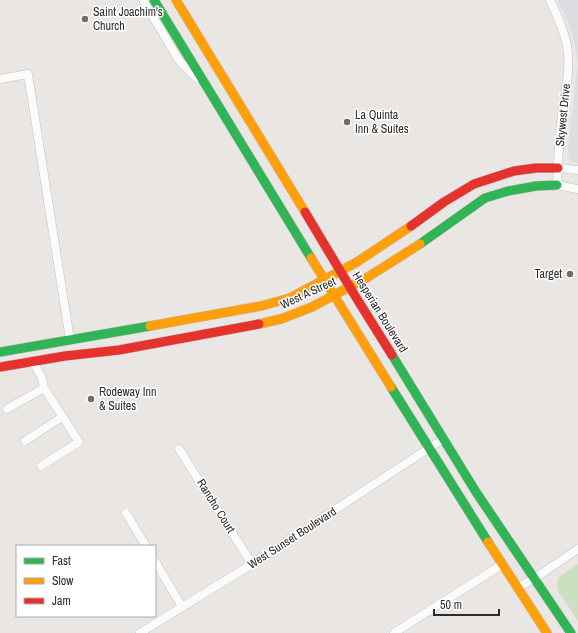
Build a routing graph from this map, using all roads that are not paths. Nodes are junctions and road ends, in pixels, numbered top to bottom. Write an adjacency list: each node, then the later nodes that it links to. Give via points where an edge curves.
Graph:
1 (143, 0): 6 (street, via 180,62)
2 (154, 0): 6 (main road)
3 (176, 0): 11 (main road, Hesperian Boulevard)
4 (550, 0): 7 (street, Skywest Drive, via 562,28 568,53)
5 (0, 79): 16 (street, via 28,74)
6 (207, 87): 12 (main road)
7 (558, 168): 8 (street, West A Street); 9 (street, Skywest Drive); 11 (main road, West A Street, via 514,171 474,184)
8 (578, 170)
9 (557, 185): 10 (street, West A Street); 13 (main road, West A Street, via 502,192 485,198 427,240)
10 (578, 189)
11 (340, 271): 12 (main road, West A Street); 13 (main road, Hesperian Boulevard)
12 (324, 280): 14 (main road); 15 (main road, West A Street, via 278,302)
13 (350, 287): 14 (main road, West A Street); 25 (main road, Hesperian Boulevard)
14 (334, 295): 17 (main road, West A Street, via 306,310 281,319); 28 (main road)
15 (178, 320): 16 (main road, West A Street); 17 (main road, via 176,327)
16 (70, 340): 18 (main road, West A Street); 19 (main road)
17 (164, 342): 19 (main road, West A Street)
18 (0, 352)
19 (65, 356): 20 (main road, West A Street)
20 (33, 362): 21 (main road, West A Street); 22 (street, via 42,378)
21 (0, 367)
22 (44, 388): 23 (street); 24 (street)
23 (7, 409)
24 (62, 417): 26 (street); 29 (street, via 79,442)
25 (443, 440): 28 (street, West Sunset Boulevard); 36 (main road, Hesperian Boulevard)
26 (25, 441)
27 (180, 448): 34 (street, Rancho Court)
28 (429, 448): 34 (street, West Sunset Boulevard); 35 (main road)
29 (41, 466)
30 (126, 513): 31 (street)
31 (145, 545)
32 (578, 549): 36 (street)
33 (156, 563): 38 (street)
34 (252, 564): 38 (street, West Sunset Boulevard)
35 (503, 564): 37 (main road); 40 (street)
36 (535, 578): 37 (street); 42 (main road, Hesperian Boulevard)
37 (519, 588): 41 (main road)
38 (182, 607): 39 (street, West Sunset Boulevard)
39 (140, 633)
40 (394, 633)
41 (547, 633)
42 (571, 633)

